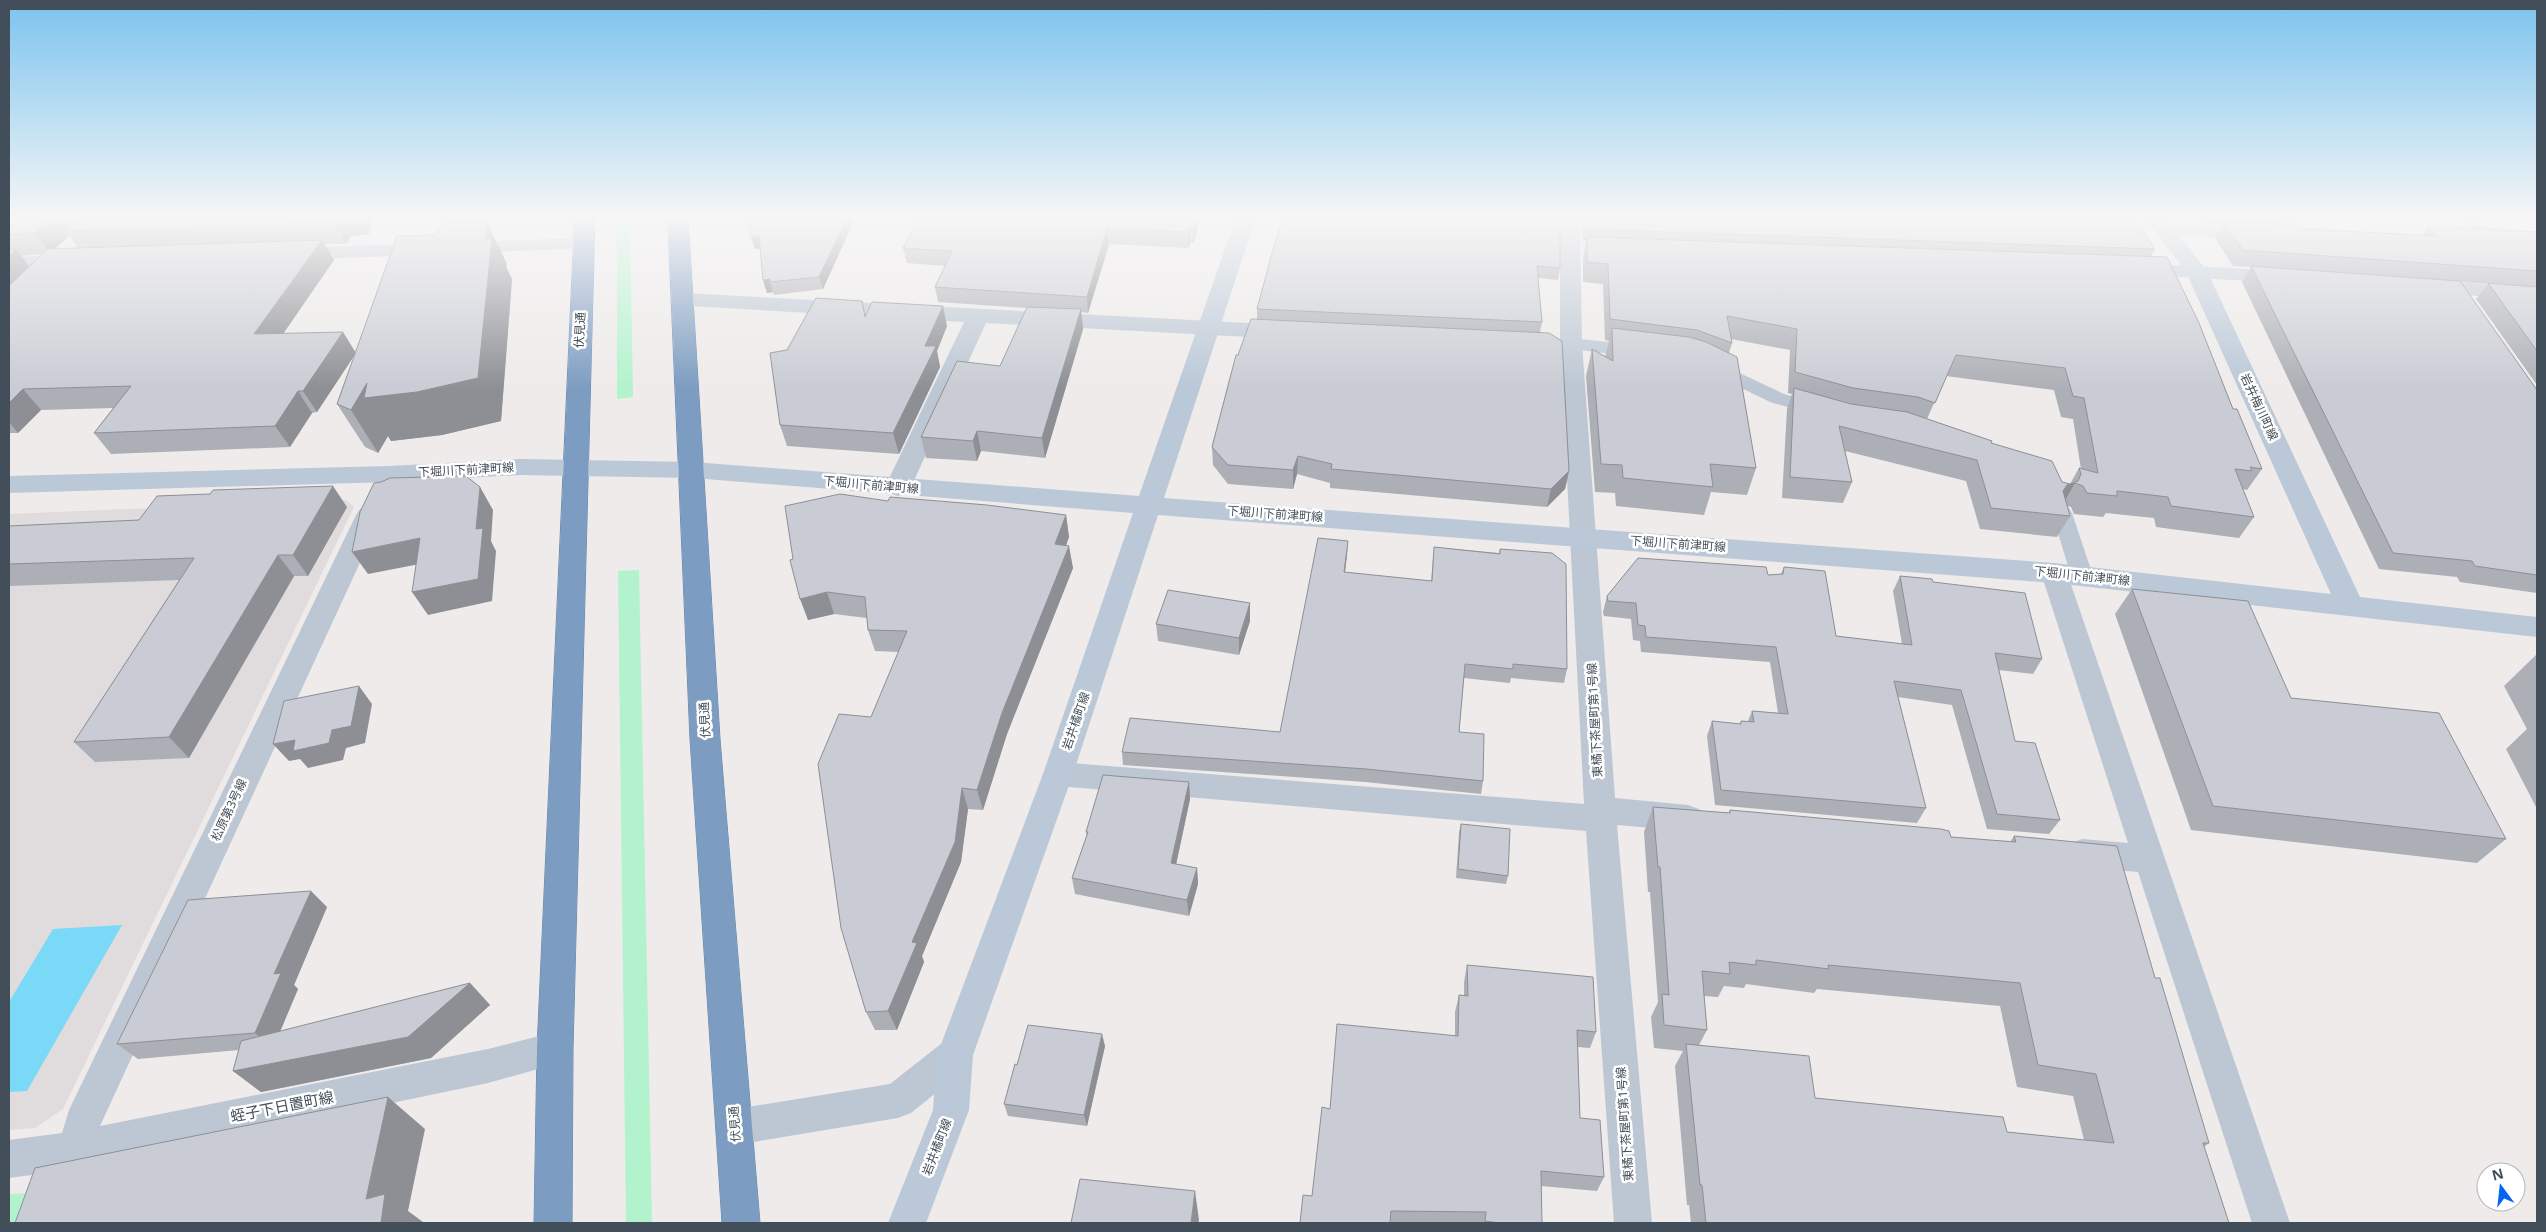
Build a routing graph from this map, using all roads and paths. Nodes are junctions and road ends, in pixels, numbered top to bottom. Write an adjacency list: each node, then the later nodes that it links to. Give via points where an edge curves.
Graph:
1 (43, 274): 9 (street)
2 (583, 274): 22 (highway, 伏見通)
3 (681, 274): 13 (highway, 伏見通)
4 (1226, 274): 16 (street, 岩井橘町線)
5 (1576, 274): 18 (street, 東橘下茶屋町第1号線)
6 (2198, 274): 31 (street, 岩井梅川町線)
7 (2251, 274): 8 (street)
8 (2306, 278)
9 (34, 283)
10 (2405, 284): 11 (street)
11 (2455, 288): 12 (street); 14 (street)
12 (2537, 295)
13 (682, 300): 15 (street); 23 (highway, 伏見通)
14 (2472, 311)
15 (978, 316): 16 (street); 26 (street)
16 (1208, 328): 17 (street); 27 (street, 岩井橘町線)
17 (1306, 333)
18 (1561, 344): 19 (lane); 29 (street, 東橘下茶屋町第1号線)
19 (1656, 353)
20 (1699, 361): 21 (lane, via 1777,398)
21 (1833, 414)
22 (574, 467): 23 (street, 下堀川下前津町線); 24 (street, 下堀川下前津町線); 38 (highway, 伏見通)
23 (693, 470): 26 (street, 下堀川下前津町線); 40 (highway, 伏見通, via 705,739)
24 (389, 474): 25 (street, 下堀川下前津町線); 41 (street, 松原第3号線, via 82,1123)
25 (9, 485)
26 (898, 487): 27 (street, 下堀川下前津町線)
27 (1149, 505): 29 (street, 下堀川下前津町線); 33 (street, 岩井橘町線)
28 (2062, 513): 30 (lane)
29 (1583, 537): 30 (street, 下堀川下前津町線); 34 (street, 東橘下茶屋町第1号線)
30 (2068, 574): 31 (street, 下堀川下前津町線); 37 (street)
31 (2350, 605): 32 (street, 下堀川下前津町線)
32 (2537, 627)
33 (1058, 774): 34 (street); 39 (street, 岩井橘町線)
34 (1601, 815): 35 (street); 47 (street, 東橘下茶屋町第1号線)
35 (1718, 820)
36 (2052, 850): 37 (street)
37 (2150, 859): 48 (street)
38 (555, 1049): 41 (street, 蛭子下日置町線, via 488,1066); 44 (highway, 伏見通)
39 (955, 1055): 40 (street, via 898,1100); 46 (street, 岩井橘町線, via 951,1110)
40 (735, 1126): 45 (highway, 伏見通)
41 (77, 1150): 42 (street, 蛭子下日置町線); 43 (street, 松原第3号線)
42 (9, 1159)
43 (42, 1223)
44 (553, 1223)
45 (741, 1223)
46 (907, 1223)
47 (1633, 1223)
48 (2271, 1223)

